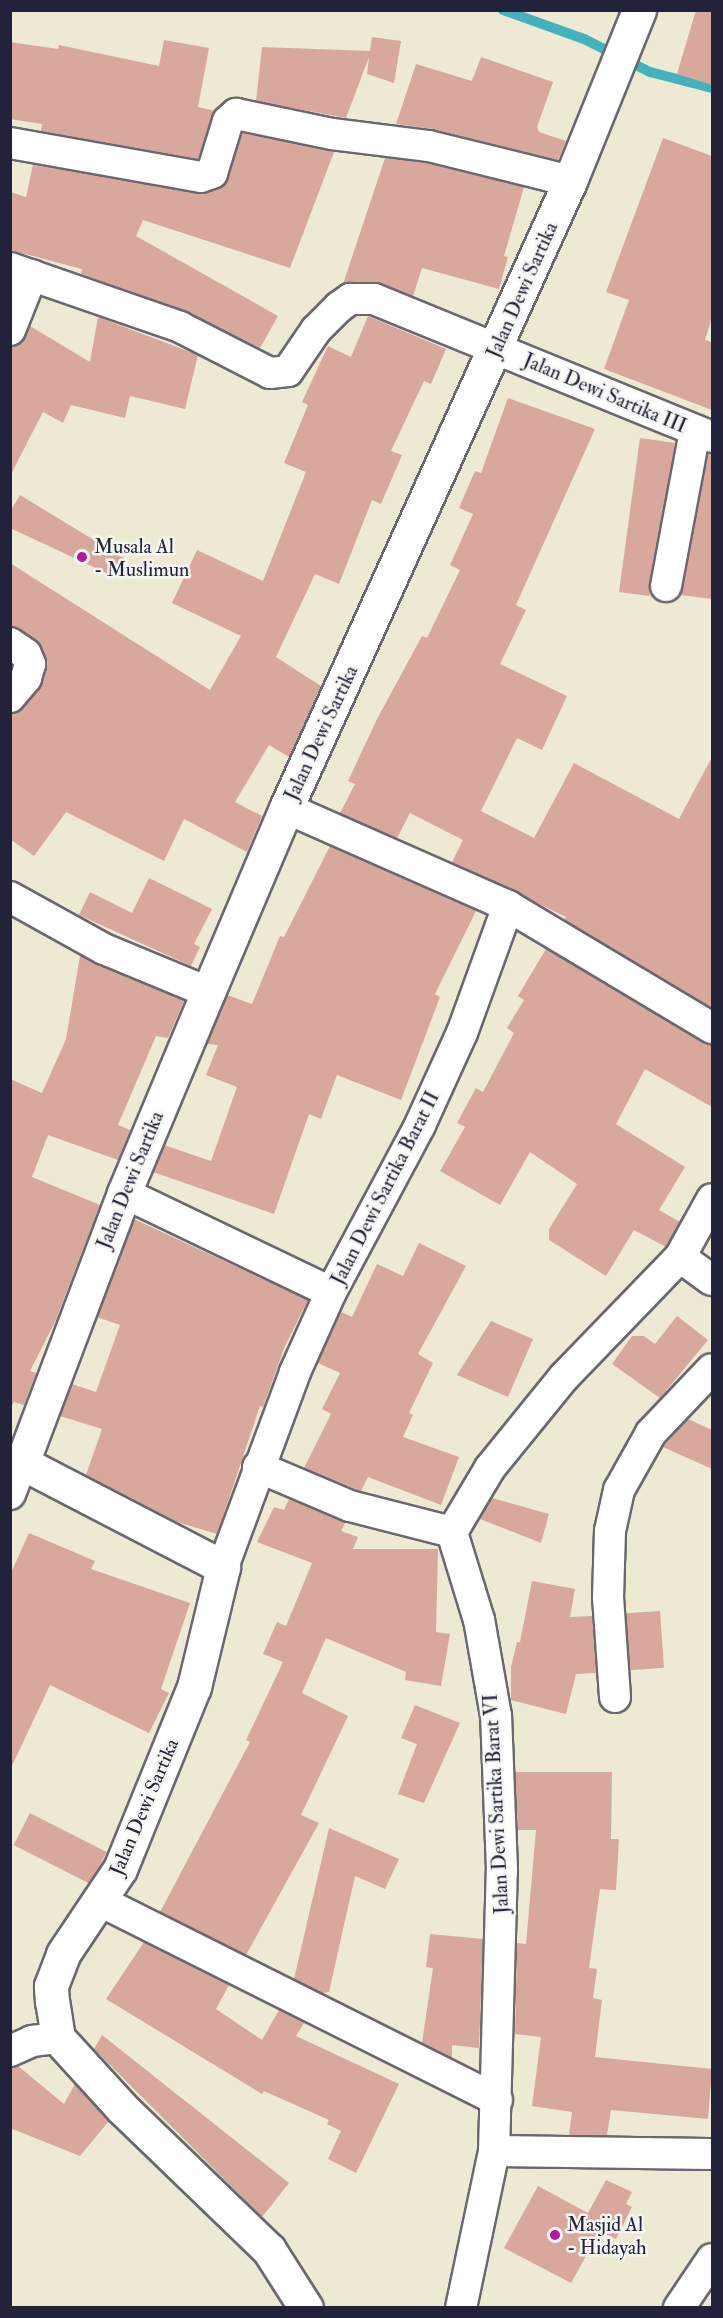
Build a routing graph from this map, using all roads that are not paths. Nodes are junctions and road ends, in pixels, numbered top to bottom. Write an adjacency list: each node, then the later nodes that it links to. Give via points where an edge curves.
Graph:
1 (635, 22): 3 (street, Jalan Dewi Sartika)
2 (10, 143): 3 (street, via 201,177 212,173 228,121 236,114 332,134 429,146)
3 (570, 181): 6 (street, Jalan Dewi Sartika)
4 (21, 271): 5 (street); 6 (street, Jalan Dewi Sartika III, via 180,327 270,374 288,371 316,330 339,307 361,297)
5 (10, 330)
6 (497, 348): 7 (street, Jalan Dewi Sartika III); 11 (street, Jalan Dewi Sartika)
7 (704, 434): 8 (street)
8 (666, 586)
9 (10, 643): 10 (street, via 26,654 30,664 26,678)
10 (10, 697)
11 (286, 808): 13 (street); 14 (street, Jalan Dewi Sartika)
12 (10, 897): 14 (street, via 104,949)
13 (508, 906): 15 (street); 20 (street, Jalan Dewi Sartika Barat II, via 462,1033 420,1125)
14 (208, 992): 16 (street, Jalan Dewi Sartika)
15 (712, 1028)
16 (124, 1193): 20 (street); 22 (street, Jalan Dewi Sartika)
17 (712, 1199): 18 (street)
18 (680, 1257): 19 (street); 25 (street, via 564,1377 490,1468)
19 (712, 1280)
20 (331, 1292): 23 (street, Jalan Dewi Sartika Barat II)
21 (712, 1369): 27 (street, via 651,1433 620,1490 609,1531 608,1598)
22 (22, 1463): 24 (street, Jalan Dewi Sartika); 26 (street)
23 (258, 1467): 25 (street, via 350,1506); 26 (street, Jalan Dewi Sartika Barat II)
24 (10, 1494)
25 (452, 1532): 31 (street, Jalan Dewi Sartika Barat VI, via 479,1620 496,1716 502,1870)
26 (223, 1567): 28 (street, Jalan Dewi Sartika, via 194,1687 120,1869)
27 (615, 1697)
28 (100, 1901): 29 (street, Jalan Dewi Sartika, via 63,1954 51,1986); 31 (street)
29 (58, 2038): 30 (street, via 32,2041); 35 (street, via 122,2108 269,2250)
30 (10, 2051)
31 (497, 2100): 32 (street, Jalan Dewi Sartika Barat VI)
32 (494, 2151): 33 (street); 36 (street, Jalan Dewi Sartika Barat VI)
33 (712, 2154)
34 (712, 2259): 37 (street)
35 (306, 2307)
36 (461, 2307)
37 (679, 2307)

